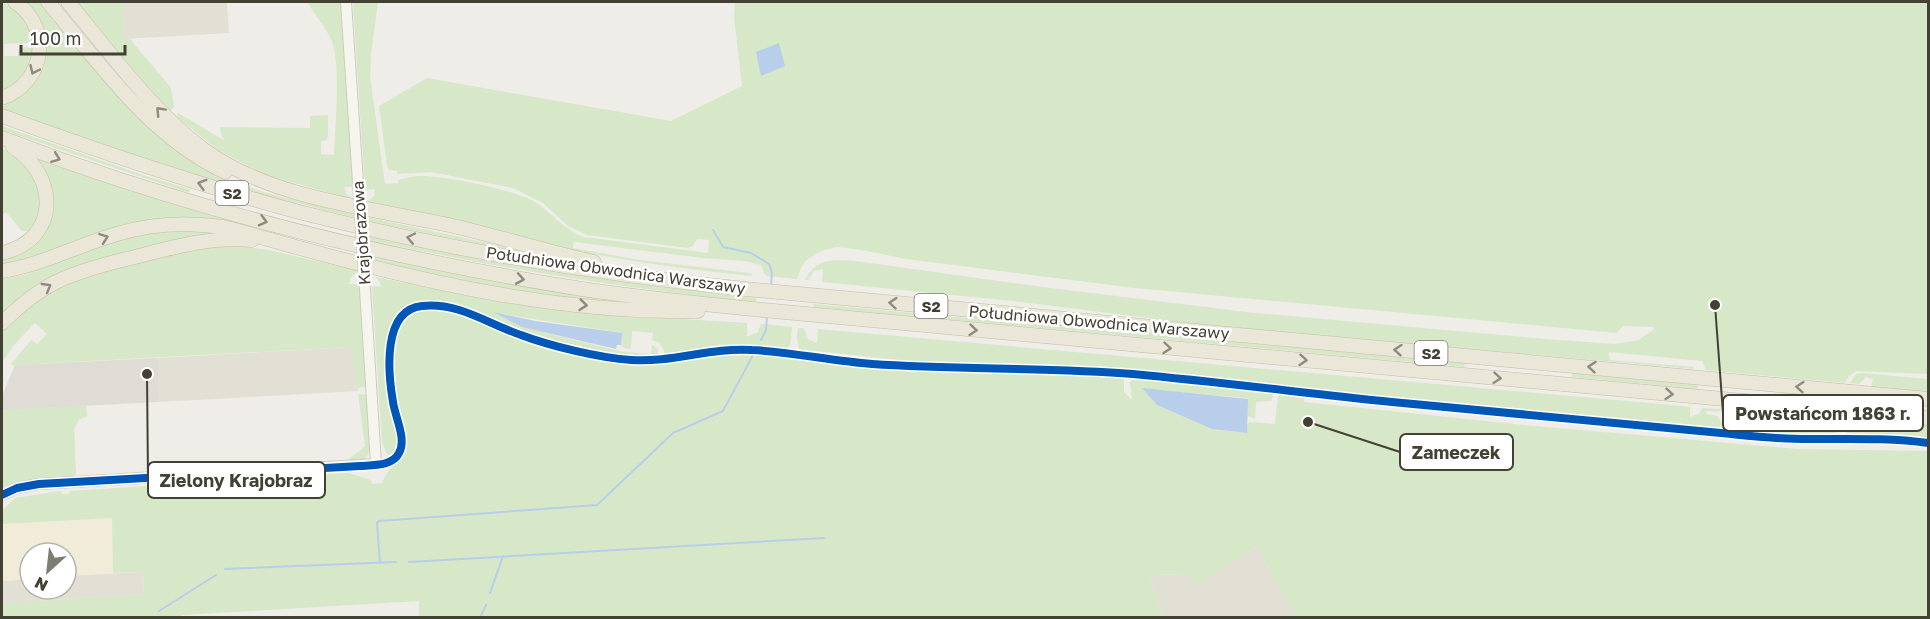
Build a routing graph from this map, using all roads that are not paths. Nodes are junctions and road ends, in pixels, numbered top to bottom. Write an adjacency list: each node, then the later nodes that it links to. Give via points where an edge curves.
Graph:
1 (15, 2): 5 (highway, one-way to 5, via 36,25 40,55 29,80)
2 (48, 2): 8 (highway, via 146,117 183,148 253,183)
3 (68, 2): 8 (highway, one-way to 3, via 256,178 205,150 164,116)
4 (346, 2): 18 (street, Krajobrazowa, bridge)
5 (2, 98)
6 (2, 117): 12 (highway, Południowa Obwodnica Warszawy / S2, one-way to 6, via 503,256 337,221 163,172)
7 (2, 138): 10 (highway, via 36,168 46,190 47,204 45,216 32,237); 13 (highway, Południowa Obwodnica Warszawy / S2, one-way to 13, via 209,206 370,248 583,289)
8 (340, 202): 12 (highway)
9 (285, 244): 11 (highway, one-way to 9, via 40,262 116,234 158,225 223,227); 13 (highway, one-way to 13, via 443,283 553,302 695,312); 14 (highway, one-way to 9, via 57,282 111,263 222,239)
10 (2, 254)
11 (2, 271)
12 (699, 284): 15 (highway, Południowa Obwodnica Warszawy / S2, one-way to 12)
13 (748, 309): 16 (highway, Południowa Obwodnica Warszawy / S2, one-way to 16)
14 (2, 323)
15 (1929, 399)
16 (1929, 418)
17 (1929, 442): 18 (street, via 1763,437 1129,374 867,364 755,350 722,349 634,360 532,339 473,313 426,306 406,311 394,326 392,399 401,448 391,462)
18 (376, 464): 19 (street, via 39,484)
19 (2, 495)

